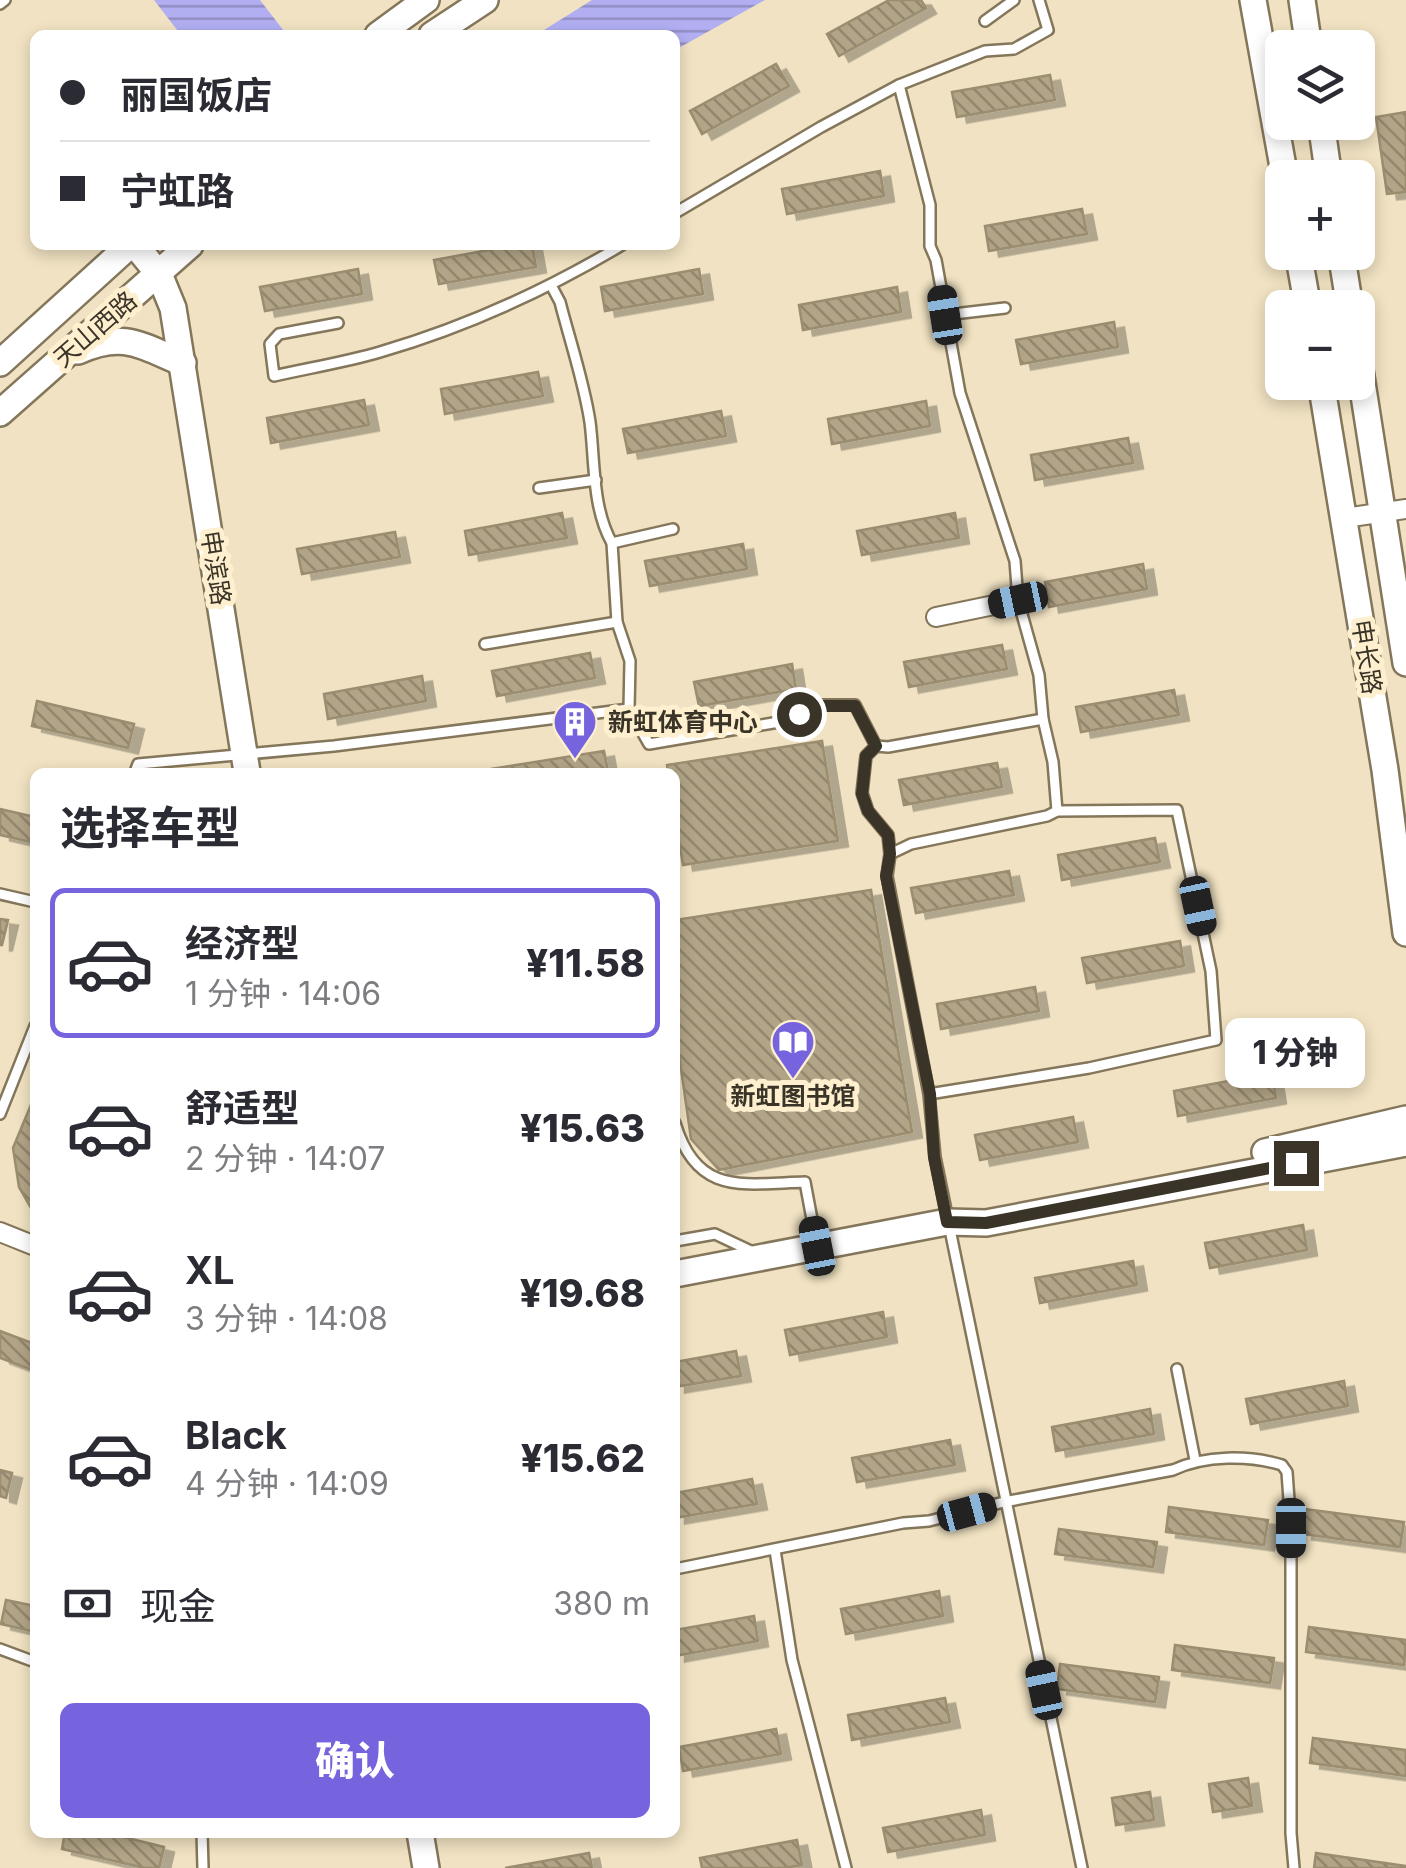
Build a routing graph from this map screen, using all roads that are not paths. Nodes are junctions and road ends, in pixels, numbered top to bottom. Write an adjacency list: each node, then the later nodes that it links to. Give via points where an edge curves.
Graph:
1 (426, 0): 8 (main road)
2 (485, 0): 9 (main road)
3 (1014, 0): 7 (lane)
4 (1040, 0): 11 (lane, via 1048,30 1014,49 985,51)
5 (1253, 0): 12 (main road)
6 (1302, 0): 10 (main road)
7 (985, 21)
8 (385, 30)
9 (440, 30)
10 (1306, 30)
11 (899, 85): 13 (lane); 21 (lane, via 930,204 930,246)
12 (1282, 160)
13 (680, 210)
14 (126, 250): 24 (main road, 天山西路)
15 (137, 250): 18 (main road, 申滨路)
16 (185, 250): 18 (main road, 天山西路)
17 (613, 250): 19 (lane)
18 (159, 274): 23 (main road, 天山西路); 25 (main road, 申滨路, via 173,308)
19 (552, 286): 22 (lane, via 452,329 274,376 270,344 279,334); 29 (lane, via 590,419)
20 (1005, 308): 21 (lane)
21 (945, 315): 35 (lane, via 960,394 1016,561)
22 (338, 323)
23 (59, 359): 25 (main road, via 105,339 133,342); 28 (main road, 天山西路)
24 (0, 363)
25 (182, 363): 43 (main road, 申滨路)
26 (1324, 400): 32 (main road, 申长路)
27 (1368, 400): 31 (main road, 申长路)
28 (0, 414)
29 (596, 480): 30 (lane); 34 (lane)
30 (539, 488)
31 (1394, 511): 32 (street); 39 (main road, 申长路)
32 (1345, 518): 49 (main road, 申长路)
33 (673, 529): 34 (lane)
34 (612, 543): 37 (lane)
35 (1018, 600): 36 (street); 41 (lane, via 1040,675)
36 (936, 618)
37 (618, 622): 38 (lane); 40 (lane, via 630,661)
38 (485, 644)
39 (1406, 663)
40 (629, 709): 42 (lane, via 649,744 779,722 820,706 855,706); 43 (lane)
41 (1043, 719): 42 (lane); 45 (lane)
42 (876, 746): 46 (lane, via 866,756 862,794 888,835)
43 (246, 763): 44 (lane)
44 (136, 768)
45 (1057, 811): 46 (lane); 51 (lane, via 1177,810 1212,971 1216,1040)
46 (890, 854): 51 (lane, via 886,876)
47 (0, 894): 48 (lane)
48 (30, 901)
49 (1406, 933)
50 (30, 1039): 52 (lane)
51 (930, 1094): 56 (lane)
52 (0, 1114)
53 (1406, 1118): 56 (main road)
54 (680, 1139): 60 (lane, via 694,1164 725,1183 804,1182)
55 (1406, 1143): 56 (main road, via 986,1223)
56 (947, 1222): 60 (main road); 65 (lane)
57 (0, 1232): 59 (street)
58 (680, 1240): 61 (lane, via 716,1234)
59 (30, 1244)
60 (817, 1246): 61 (main road)
61 (762, 1256): 62 (main road)
62 (680, 1273)
63 (1177, 1369): 64 (lane)
64 (1195, 1460): 65 (lane, via 1174,1470); 76 (lane, via 1266,1460 1287,1472)
65 (1004, 1502): 66 (lane); 75 (lane)
66 (775, 1550): 67 (lane); 74 (lane, via 792,1660)
67 (680, 1568)
68 (0, 1649): 69 (lane)
69 (30, 1660)
70 (202, 1838): 72 (lane)
71 (421, 1838): 73 (main road)
72 (203, 1868)
73 (426, 1868)
74 (846, 1868)
75 (1082, 1868)
76 (1294, 1868)

